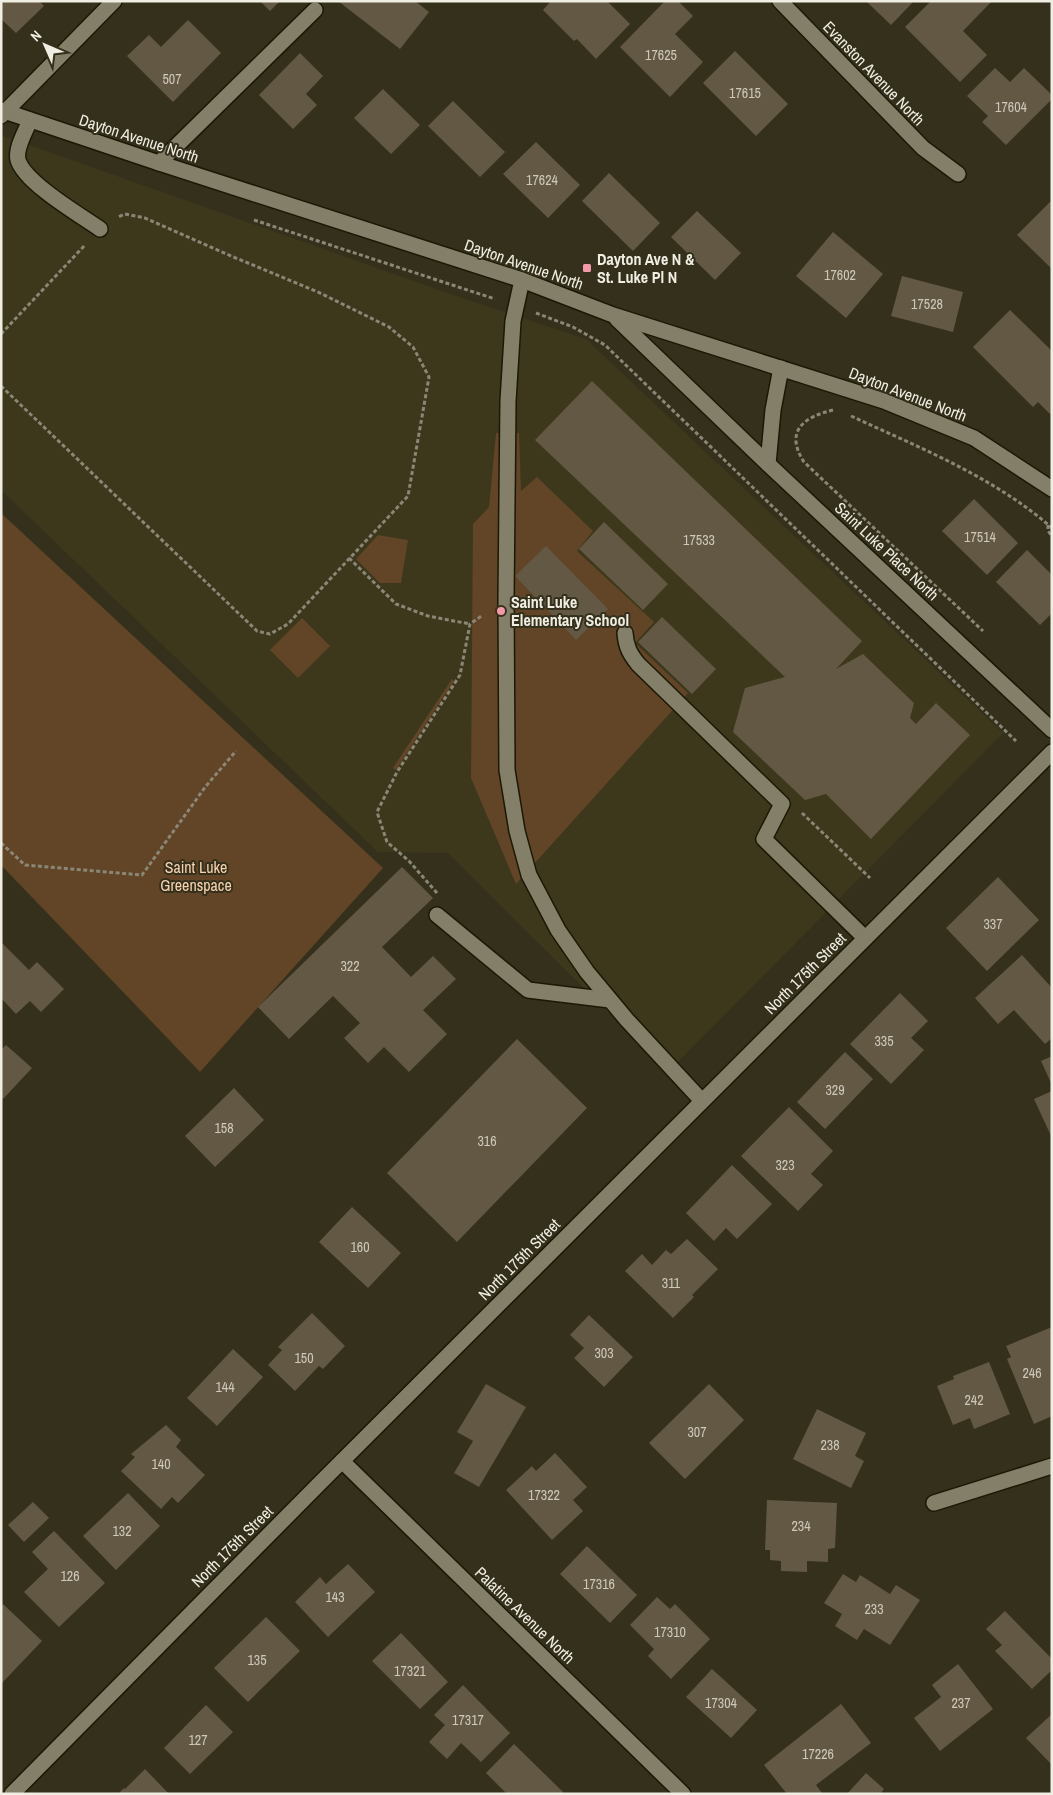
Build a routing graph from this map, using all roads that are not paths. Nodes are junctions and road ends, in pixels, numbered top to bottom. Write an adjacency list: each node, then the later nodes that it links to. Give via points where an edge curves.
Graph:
1 (114, 1): 4 (street)
2 (780, 1): 7 (street, Evanston Avenue North, via 923,148)
3 (315, 10): 6 (street)
4 (3, 112): 5 (street, Dayton Avenue North)
5 (30, 120): 6 (street, Dayton Avenue North); 8 (street, via 18,151 18,160 26,173 38,186)
6 (159, 164): 9 (street, Dayton Avenue North)
7 (958, 174)
8 (100, 229)
9 (522, 280): 10 (street, Dayton Avenue North); 19 (street, via 513,321 508,401 507,770 517,830 529,875 558,930)
10 (613, 315): 11 (street, Dayton Avenue North); 12 (street, Saint Luke Place North)
11 (781, 368): 12 (street); 13 (street, Dayton Avenue North, via 884,401 974,438)
12 (768, 464): 15 (street, Saint Luke Place North)
13 (1052, 489)
14 (625, 633): 18 (street, via 629,654 638,664 782,804 764,839)
15 (1052, 730)
16 (1052, 752): 18 (street, North 175th Street)
17 (437, 915): 19 (street, via 528,990)
18 (865, 938): 20 (street, North 175th Street)
19 (610, 1000): 20 (street)
20 (702, 1101): 21 (street, North 175th Street)
21 (342, 1461): 24 (street, North 175th Street); 25 (street, Palatine Avenue North)
22 (1052, 1466): 23 (street)
23 (934, 1503)
24 (12, 1794)
25 (682, 1794)

